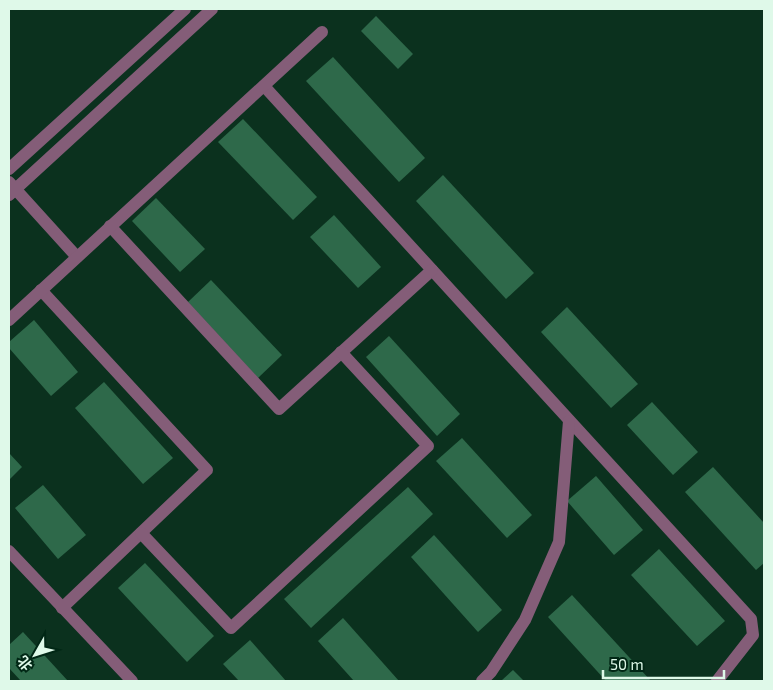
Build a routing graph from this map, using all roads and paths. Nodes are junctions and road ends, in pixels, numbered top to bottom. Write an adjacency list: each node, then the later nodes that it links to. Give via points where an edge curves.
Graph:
1 (186, 9): 5 (street)
2 (212, 9): 7 (street)
3 (322, 32): 4 (street)
4 (264, 86): 8 (street); 10 (street)
5 (9, 169)
6 (9, 182): 9 (street)
7 (9, 195)
8 (110, 226): 9 (street); 13 (street, via 279,409)
9 (77, 257): 11 (street)
10 (432, 270): 13 (street); 14 (street)
11 (41, 290): 12 (street); 15 (street, via 207,470)
12 (9, 320)
13 (341, 352): 15 (street, via 428,446 231,628)
14 (570, 421): 19 (street, via 559,542 525,620); 20 (street, via 751,619 753,635)
15 (141, 534): 17 (street)
16 (9, 550): 17 (street)
17 (62, 608): 18 (street)
18 (132, 681)
19 (482, 681)
20 (717, 681)

